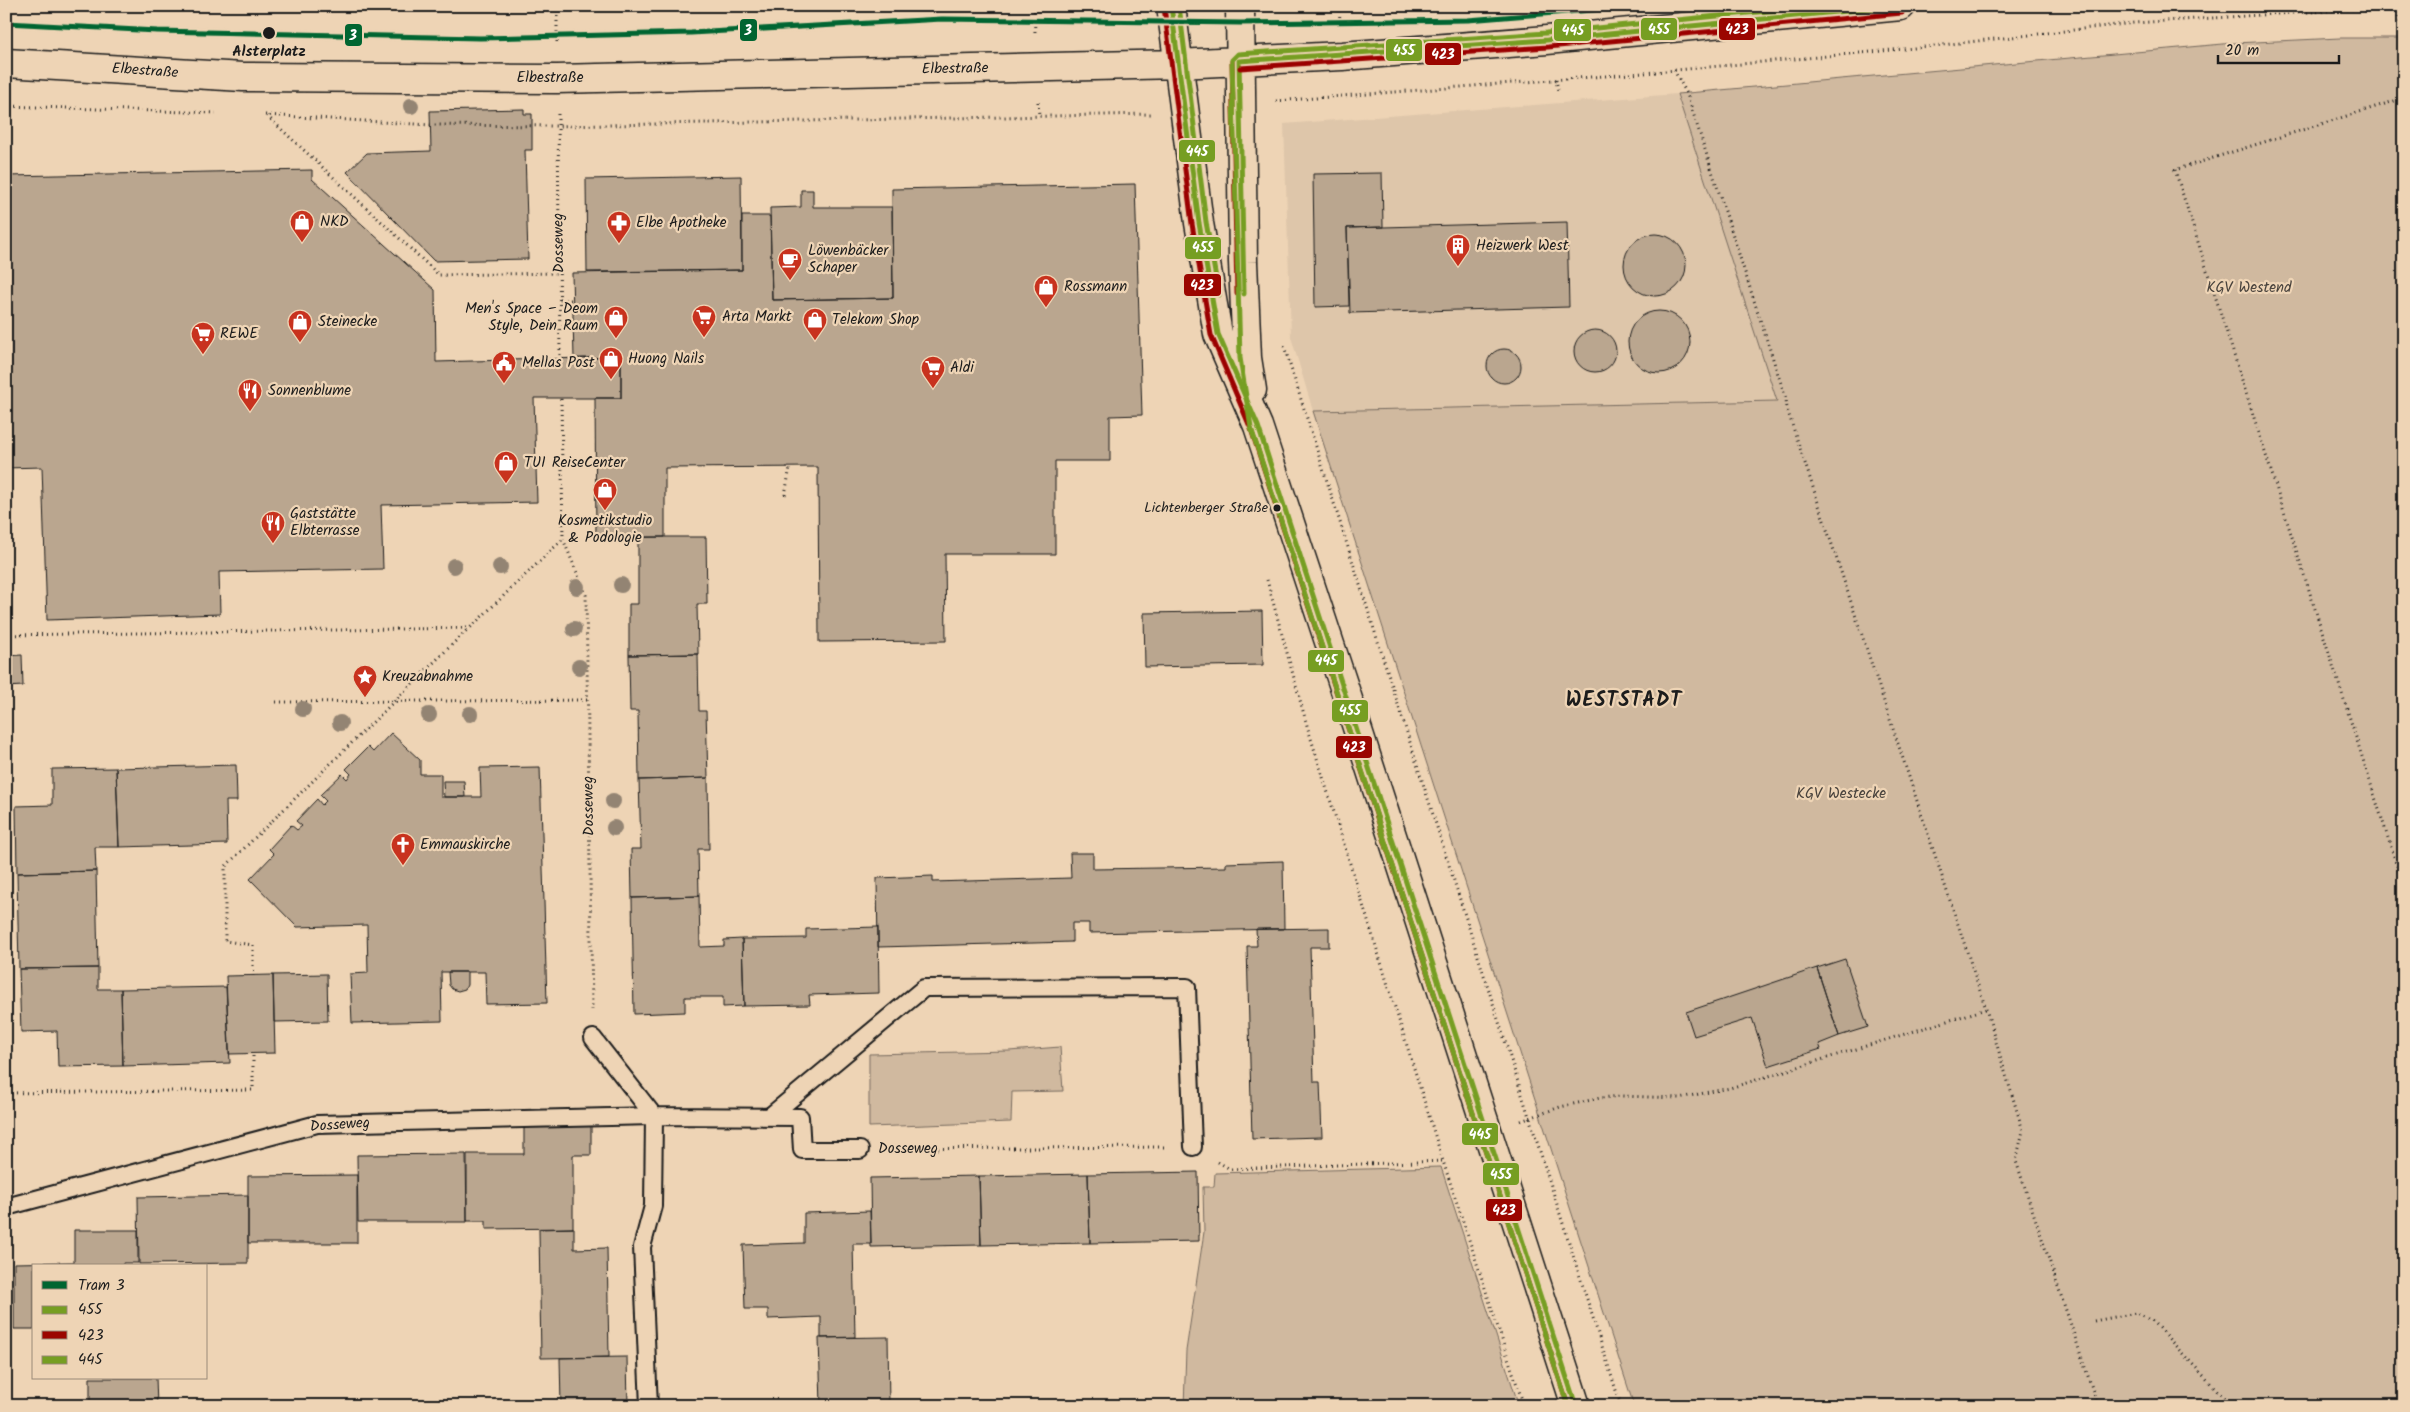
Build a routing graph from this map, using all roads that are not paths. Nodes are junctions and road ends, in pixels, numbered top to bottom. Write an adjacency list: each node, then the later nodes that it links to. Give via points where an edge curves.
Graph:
1 (1171, 6): 6 (street)
2 (1240, 6): 4 (street)
3 (1901, 6): 4 (street, Elbestraße, via 1547,40)
4 (1239, 61): 6 (street, Elbestraße); 7 (street, via 1247,358)
5 (6, 63): 6 (street, Elbestraße, via 243,77 538,79)
6 (1178, 64): 7 (street, via 1199,224 1218,334)
7 (1258, 426): 15 (street)
8 (593, 1038): 9 (lane)
9 (654, 1116): 10 (lane, Dosseweg); 13 (lane, Dosseweg, via 317,1124); 14 (lane, via 653,1206 642,1247)
10 (769, 1117): 11 (lane, via 924,988 1187,987); 12 (lane, Dosseweg, via 800,1117 802,1150)
11 (1193, 1147)
12 (860, 1150)
13 (6, 1207)
14 (649, 1406)
15 (1576, 1406)

